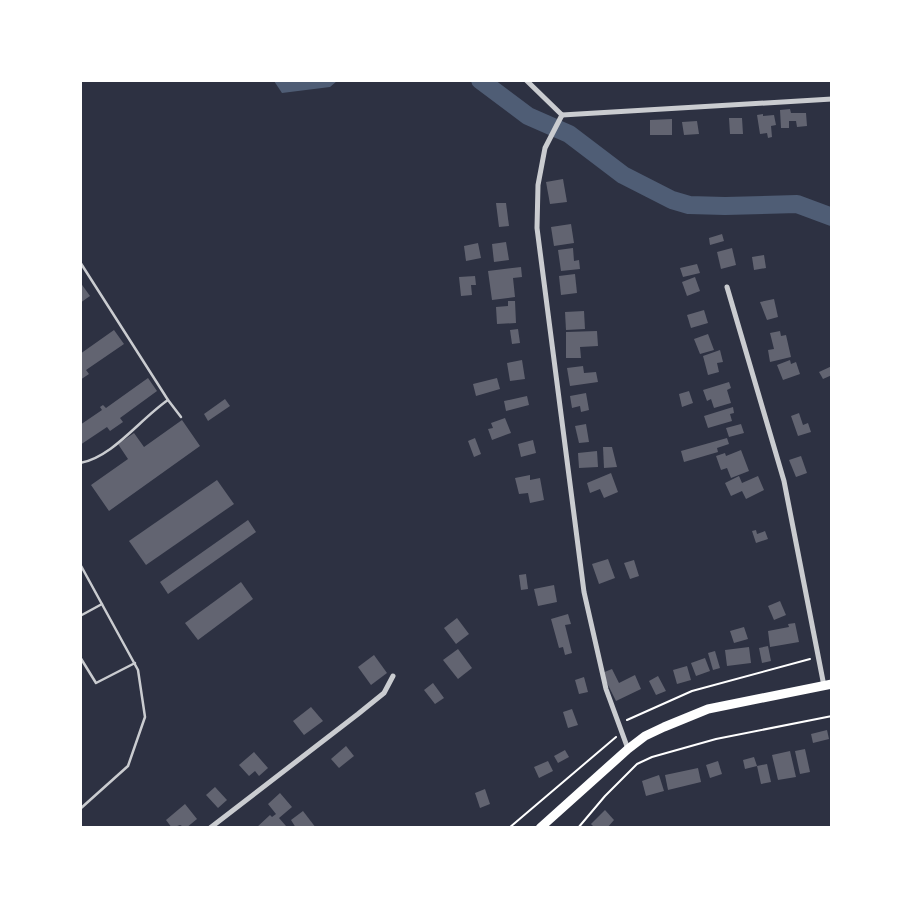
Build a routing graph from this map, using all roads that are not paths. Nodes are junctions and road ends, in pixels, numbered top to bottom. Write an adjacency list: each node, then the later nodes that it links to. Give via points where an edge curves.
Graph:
1 (527, 80): 3 (street)
2 (831, 99): 3 (street)
3 (562, 115): 16 (street, via 545,148 537,228 584,592 606,689)
4 (80, 262): 6 (lane)
5 (727, 287): 15 (street, via 784,481 818,657)
6 (168, 400): 7 (lane); 8 (lane, via 104,455)
7 (181, 417)
8 (80, 463)
9 (80, 564): 10 (lane)
10 (103, 603): 11 (lane); 13 (lane)
11 (80, 616)
12 (80, 657): 13 (lane, via 96,683)
13 (135, 663): 17 (lane, via 145,717 128,766)
14 (393, 676): 18 (street, via 384,693)
15 (828, 685): 16 (main road, via 708,709 655,731)
16 (628, 749): 19 (main road)
17 (80, 809)
18 (210, 828)
19 (540, 828)

